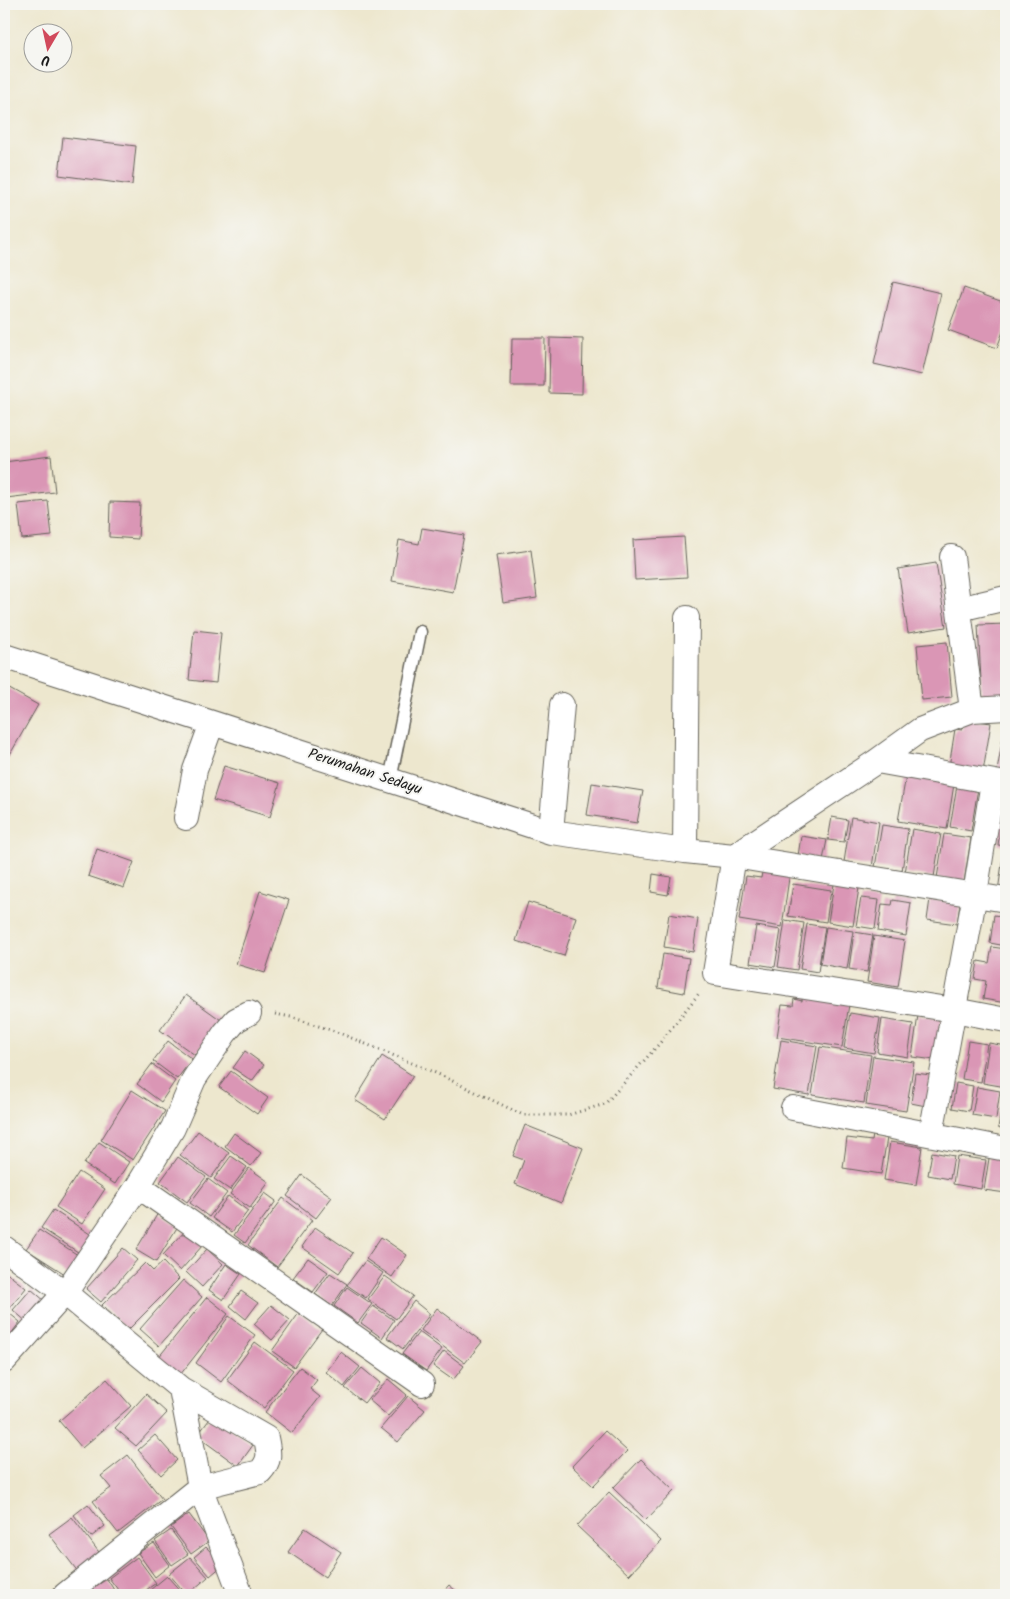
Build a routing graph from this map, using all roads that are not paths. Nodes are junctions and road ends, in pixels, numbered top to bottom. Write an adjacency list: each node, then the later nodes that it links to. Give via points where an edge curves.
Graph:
1 (952, 557): 3 (street)
2 (1006, 598): 3 (street)
3 (960, 609): 9 (street)
4 (687, 618): 16 (street)
5 (420, 632): 12 (lane)
6 (4, 656): 10 (street, Perumahan Sedayu)
7 (562, 705): 15 (street)
8 (1006, 708): 9 (street)
9 (972, 710): 11 (street, via 920,730)
10 (212, 723): 12 (street, Perumahan Sedayu); 14 (street, via 195,770)
11 (877, 761): 13 (street); 17 (street)
12 (390, 780): 15 (street, Perumahan Sedayu)
13 (1000, 783): 18 (street)
14 (186, 818)
15 (552, 832): 16 (street, Perumahan Sedayu)
16 (685, 851): 17 (street, Perumahan Sedayu)
17 (734, 856): 18 (street, Perumahan Sedayu); 20 (street, via 715,973)
18 (975, 894): 19 (street, Perumahan Sedayu); 20 (street)
19 (1006, 900)
20 (954, 1010): 22 (street); 24 (street)
21 (249, 1013): 26 (street, via 231,1026 194,1079 173,1128)
22 (1006, 1020)
23 (793, 1108): 24 (street)
24 (931, 1134): 25 (street)
25 (1006, 1149)
26 (138, 1186): 28 (street); 30 (street)
27 (4, 1248): 28 (street)
28 (65, 1293): 29 (street); 31 (street)
29 (4, 1361)
30 (422, 1384)
31 (181, 1389): 32 (street); 32 (street, via 266,1438 269,1452 266,1465 260,1472)
32 (200, 1487): 33 (street); 34 (street)
33 (66, 1595)
34 (241, 1595)

